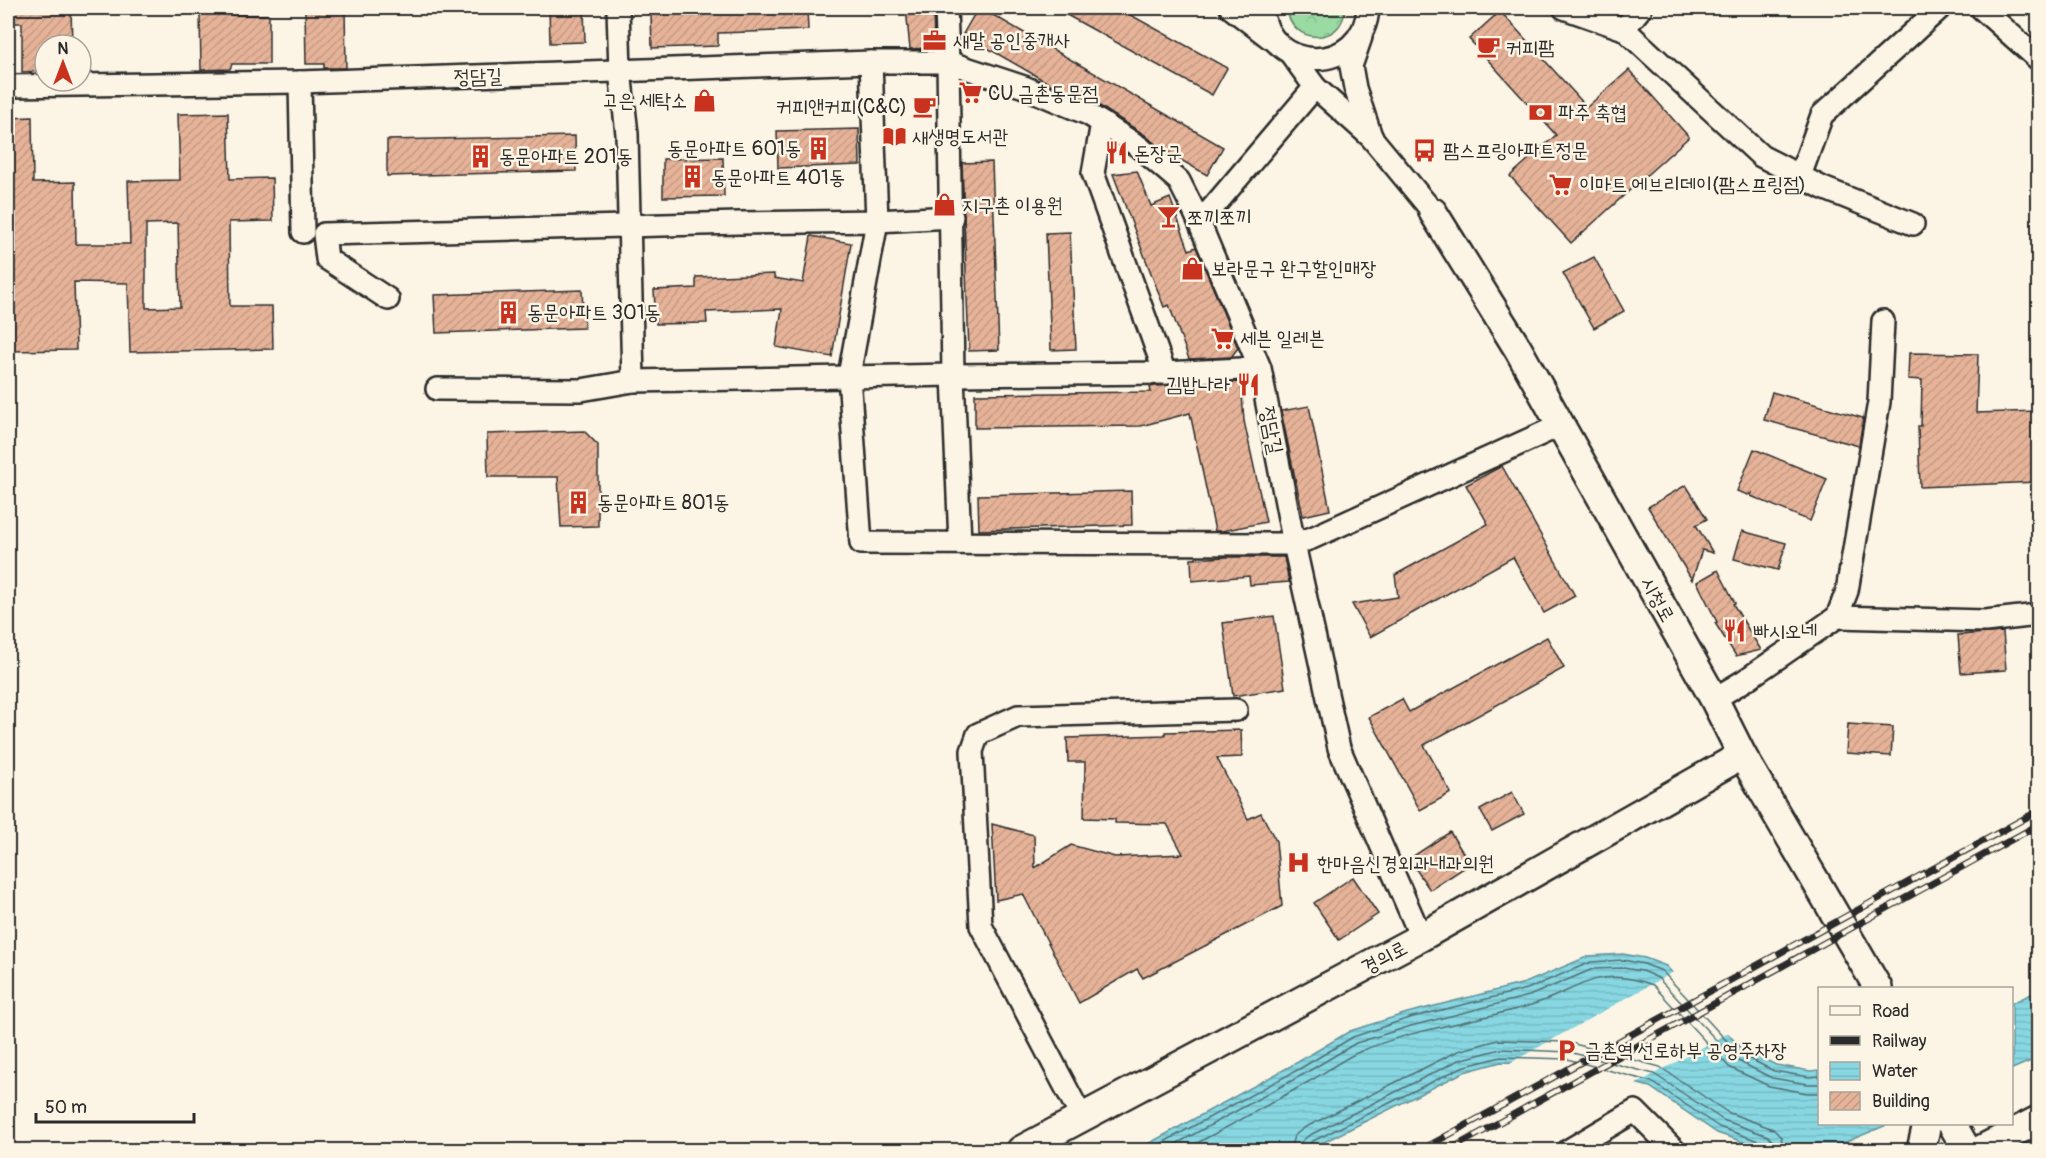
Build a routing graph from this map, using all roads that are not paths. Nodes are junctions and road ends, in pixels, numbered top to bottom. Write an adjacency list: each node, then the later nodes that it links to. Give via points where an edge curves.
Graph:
1 (618, 8): 15 (street)
2 (946, 8): 14 (street)
3 (1231, 8): 11 (street)
4 (1262, 8): 11 (street, via 1268,32)
5 (1564, 8): 10 (street)
6 (1641, 8): 10 (street)
7 (1940, 8): 21 (street, via 1822,115)
8 (1980, 8): 12 (street)
9 (1366, 18): 11 (street, via 1354,42 1341,53 1307,59); 20 (street, via 1351,66 1354,88)
10 (1624, 29): 21 (street, via 1761,156)
11 (1284, 49): 18 (street)
12 (2038, 59)
13 (871, 62): 14 (street, 정담길); 15 (street, 정담길); 25 (street)
14 (948, 62): 19 (street, 정담길, via 1024,87); 24 (street)
15 (620, 71): 16 (street, 정담길); 27 (street)
16 (300, 81): 17 (street, 정담길); 28 (street)
17 (8, 86)
18 (1315, 87): 20 (street); 23 (street, via 1209,212)
19 (1102, 123): 23 (street, 정담길, via 1138,146 1179,181); 32 (street, via 1093,173)
20 (1371, 137): 22 (street)
21 (1800, 176): 26 (street)
22 (1433, 212): 37 (street, 시청로)
23 (1196, 215): 31 (street, 정담길)
24 (952, 217): 25 (street); 33 (street)
25 (877, 221): 27 (street); 34 (street)
26 (1913, 224)
27 (630, 226): 29 (street, via 324,234 327,259); 35 (street)
28 (303, 232)
29 (388, 299)
30 (1883, 321): 41 (street, via 1879,402 1847,591)
31 (1260, 368): 32 (street); 39 (street, 정담길)
32 (1165, 373): 33 (street)
33 (953, 375): 34 (street); 38 (street)
34 (849, 376): 35 (street); 38 (street, via 861,543)
35 (633, 381): 36 (street, via 581,390)
36 (437, 389)
37 (1561, 424): 39 (street); 42 (street, 시청로)
38 (960, 543): 39 (street)
39 (1294, 544): 45 (street, 정담길, via 1339,748)
40 (2038, 615): 41 (street, via 1985,621)
41 (1837, 617): 42 (street)
42 (1714, 699): 44 (street, 시청로)
43 (1236, 710): 49 (street, via 1018,716 978,734 972,751 981,926)
44 (1742, 755): 45 (street, 경의로); 46 (street, 시청로)
45 (1421, 937): 49 (street, 경의로)
46 (1877, 987)
47 (2013, 1113): 48 (street)
48 (2038, 1115)
49 (1082, 1118): 54 (street, 경의로)
50 (2038, 1120): 59 (street)
51 (1927, 1125): 57 (street)
52 (1953, 1125): 58 (street)
53 (2038, 1129): 60 (street)
54 (1021, 1150)
55 (1569, 1150): 56 (street, via 1635,1111)
56 (1674, 1150)
57 (1921, 1150)
58 (1967, 1150)
59 (1980, 1150)
60 (2023, 1150)

